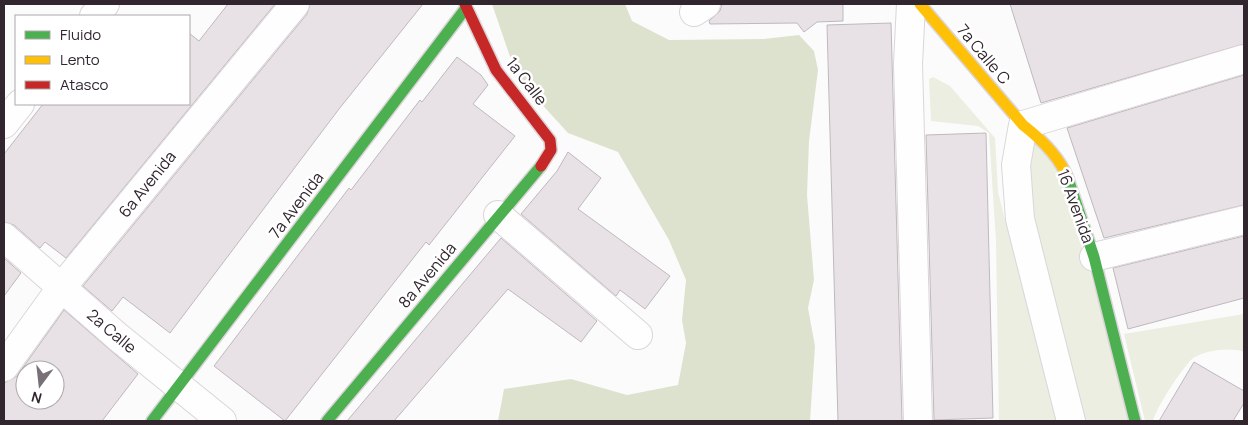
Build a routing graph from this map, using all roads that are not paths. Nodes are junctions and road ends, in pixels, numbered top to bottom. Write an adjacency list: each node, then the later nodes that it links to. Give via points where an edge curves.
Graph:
1 (105, 4): 6 (street)
2 (295, 4): 16 (street, 6a Avenida)
3 (911, 4): 23 (street, via 908,64)
4 (920, 4): 10 (street, 7a Calle C)
5 (465, 6): 11 (street, 1a Calle, via 496,70 543,128); 19 (street, 7a Avenida)
6 (95, 15)
7 (1244, 59): 10 (street)
8 (19, 105): 9 (street)
9 (4, 124)
10 (1023, 125): 15 (street, 16 Avenida, via 1038,136 1064,168); 24 (street, via 1016,166 1020,219)
11 (551, 150): 12 (street, 8a Avenida)
12 (498, 215): 17 (street); 22 (street, 8a Avenida)
13 (1244, 220): 15 (street)
14 (4, 237): 16 (street, 2a Calle)
15 (1094, 257): 25 (street, 16 Avenida)
16 (61, 288): 18 (street, 6a Avenida); 19 (street, 2a Calle)
17 (638, 335)
18 (4, 367)
19 (178, 388): 20 (street, 7a Avenida); 21 (street, 2a Calle)
20 (152, 421)
21 (222, 421)
22 (327, 421)
23 (918, 421)
24 (1071, 421)
25 (1135, 421)

